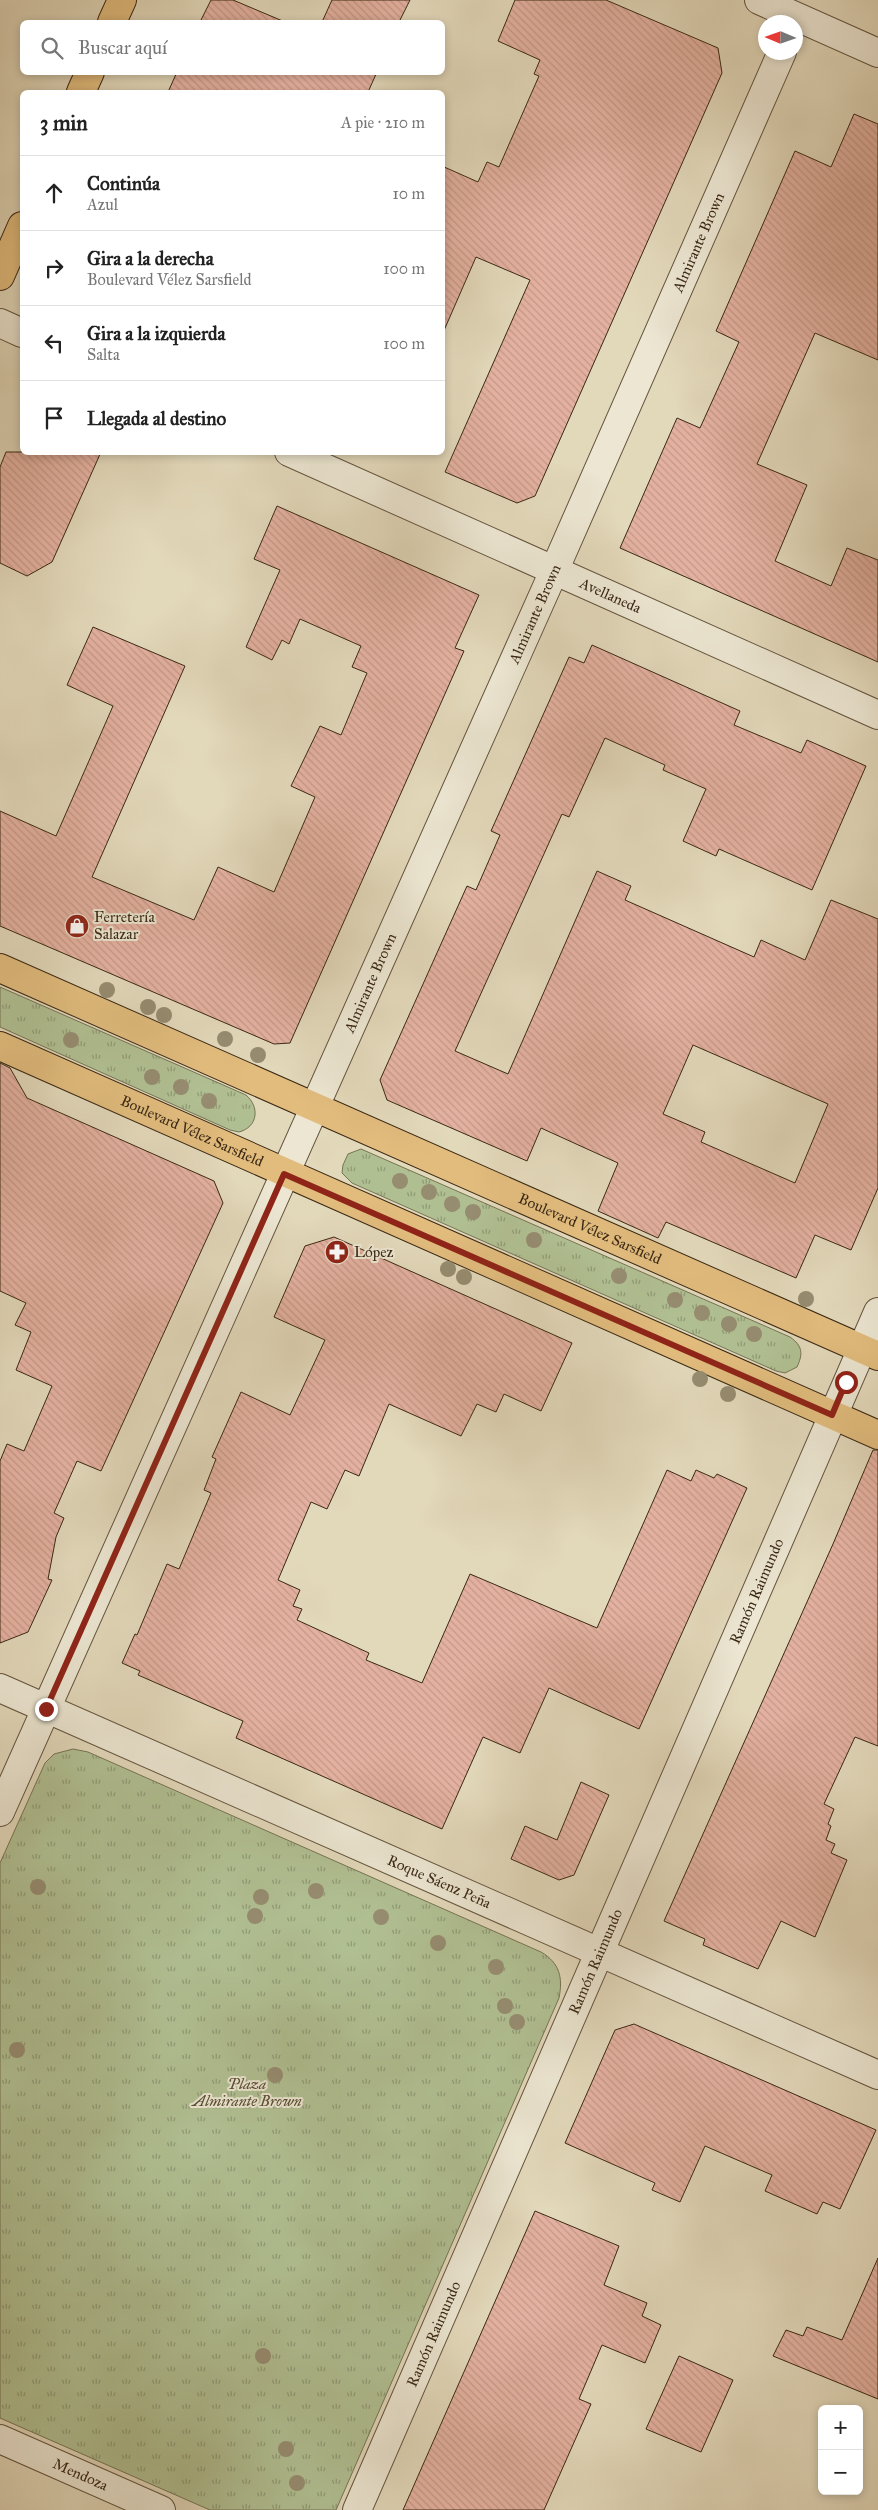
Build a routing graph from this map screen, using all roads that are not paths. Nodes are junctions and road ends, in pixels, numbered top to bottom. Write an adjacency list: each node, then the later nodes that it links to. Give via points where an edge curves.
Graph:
1 (122, 0): 4 (main road)
2 (758, 0): 3 (street)
3 (799, 13): 5 (street)
4 (113, 20)
5 (878, 53)
6 (778, 60): 14 (street, Almirante Brown)
7 (89, 75): 8 (main road)
8 (82, 90)
9 (20, 231): 10 (main road)
10 (0, 276)
11 (0, 323): 12 (street)
12 (20, 332)
13 (296, 455): 14 (street, Avellaneda)
14 (554, 571): 15 (street, Avellaneda); 18 (street, Almirante Brown)
15 (878, 715)
16 (0, 968): 18 (main road, Boulevard Vélez Sarsfield)
17 (0, 1046): 19 (main road, Boulevard Vélez Sarsfield)
18 (314, 1107): 19 (street, Almirante Brown); 21 (main road, Boulevard Vélez Sarsfield)
19 (284, 1174): 22 (main road, Boulevard Vélez Sarsfield); 25 (street, Almirante Brown)
20 (878, 1312): 21 (street, Ramón Raimundo)
21 (870, 1352): 22 (street, Ramón Raimundo)
22 (832, 1415): 23 (main road, Boulevard Vélez Sarsfield); 27 (street, Ramón Raimundo)
23 (878, 1435)
24 (0, 1688): 25 (street, Roque Sáenz Peña)
25 (46, 1709): 26 (street, Almirante Brown); 27 (street, Roque Sáenz Peña)
26 (0, 1812)
27 (600, 1954): 28 (street, Roque Sáenz Peña); 31 (street, Ramón Raimundo)
28 (878, 2075)
29 (0, 2439): 30 (street, Mendoza)
30 (161, 2510)
31 (358, 2510)

